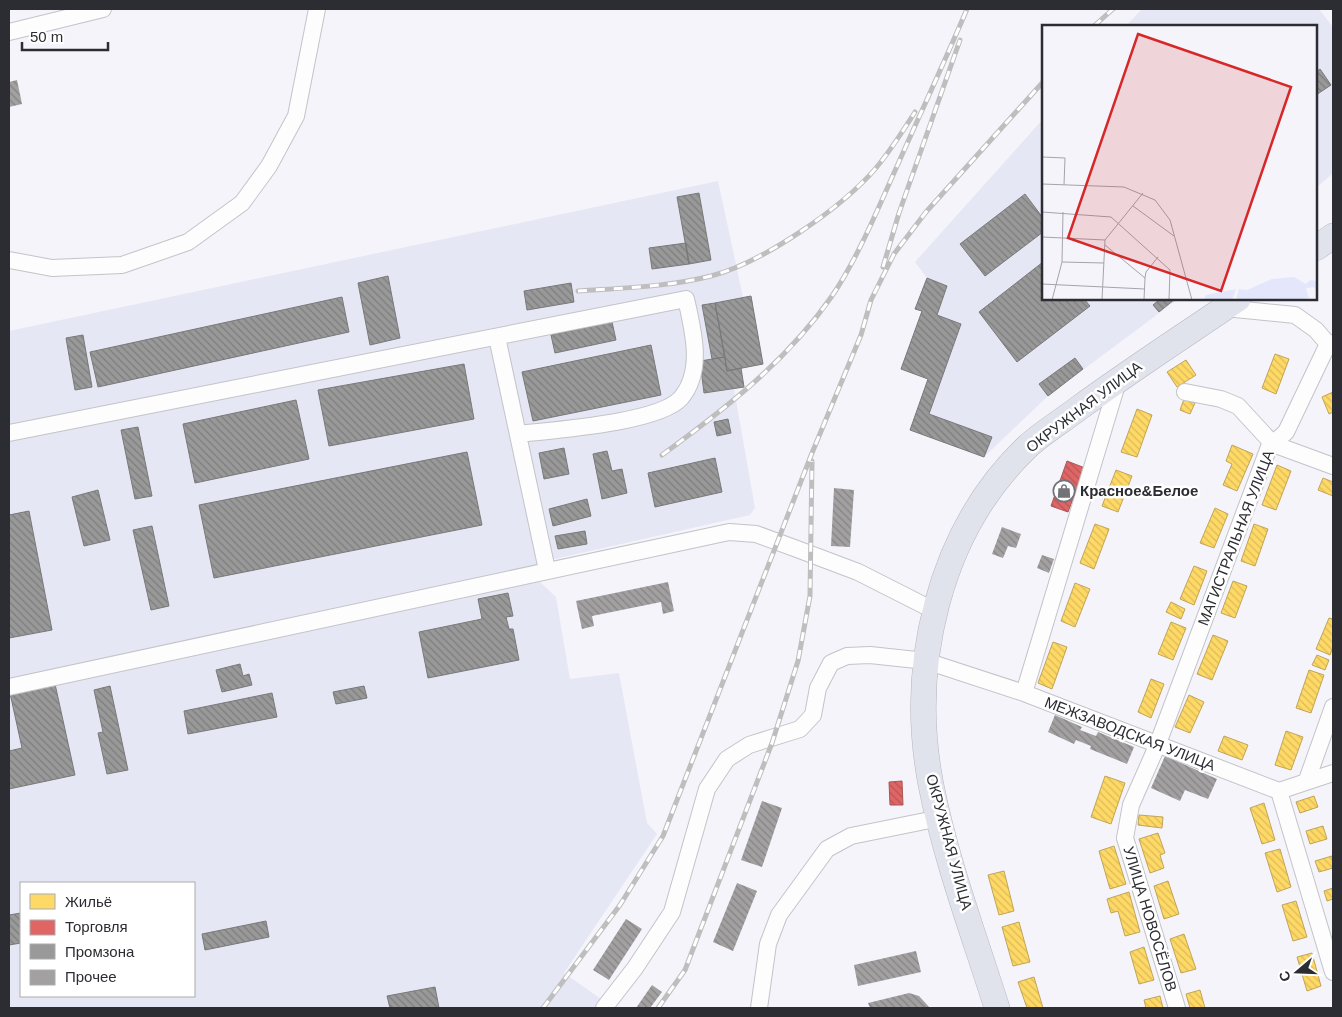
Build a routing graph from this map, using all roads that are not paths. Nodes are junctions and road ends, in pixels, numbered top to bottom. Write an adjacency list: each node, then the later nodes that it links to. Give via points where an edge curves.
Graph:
1 (103, 9): 3 (street)
2 (317, 9): 6 (street, via 296,116 269,166 242,203 188,242 122,264 52,268)
3 (9, 32)
4 (1333, 236): 5 (highway)
5 (1317, 247)
6 (9, 260)
7 (1232, 303): 9 (street, via 1296,315); 10 (highway, ОКРУЖНАЯ УЛИЦА)
8 (497, 336): 12 (street); 13 (street); 13 (street, via 686,299 696,342 692,377 680,399 658,412 621,421)
9 (1331, 344): 14 (street, МАГИСТРАЛЬНАЯ УЛИЦА, via 1286,432)
10 (1120, 378): 17 (highway, ОКРУЖНАЯ УЛИЦА, via 1028,446 993,485 975,509 960,540); 20 (street)
11 (1184, 392): 14 (street, via 1221,399 1238,406)
12 (9, 433)
13 (518, 434): 16 (street)
14 (1273, 444): 15 (street); 22 (street, МАГИСТРАЛЬНАЯ УЛИЦА, via 1269,447)
15 (1333, 466)
16 (547, 570): 17 (street, via 729,532 756,534 858,572); 19 (street)
17 (935, 611): 18 (highway, ОКРУЖНАЯ УЛИЦА)
18 (926, 661): 20 (street, МЕЖЗАВОДСКАЯ УЛИЦА); 26 (highway, ОКРУЖНАЯ УЛИЦА, via 925,739 931,786); 28 (street, МЕЖЗАВОДСКАЯ УЛИЦА, via 870,655 847,656 831,663 818,688 813,715 800,729 750,745 727,759 707,789 672,912)
19 (9, 687)
20 (1024, 693): 22 (street, МЕЖЗАВОДСКАЯ УЛИЦА)
21 (1333, 707): 24 (street)
22 (1157, 746): 25 (street, МЕЖЗАВОДСКАЯ УЛИЦА); 31 (street, УЛИЦА НОВОСЁЛОВ, via 1131,805 1125,838)
23 (1333, 773): 24 (street)
24 (1307, 780): 25 (street)
25 (1279, 791): 27 (street)
26 (940, 818): 29 (street, via 851,836 827,849 779,915 768,944); 30 (highway, ОКРУЖНАЯ УЛИЦА)
27 (1333, 972)
28 (604, 1008)
29 (759, 1008)
30 (997, 1008)
31 (1177, 1008)

